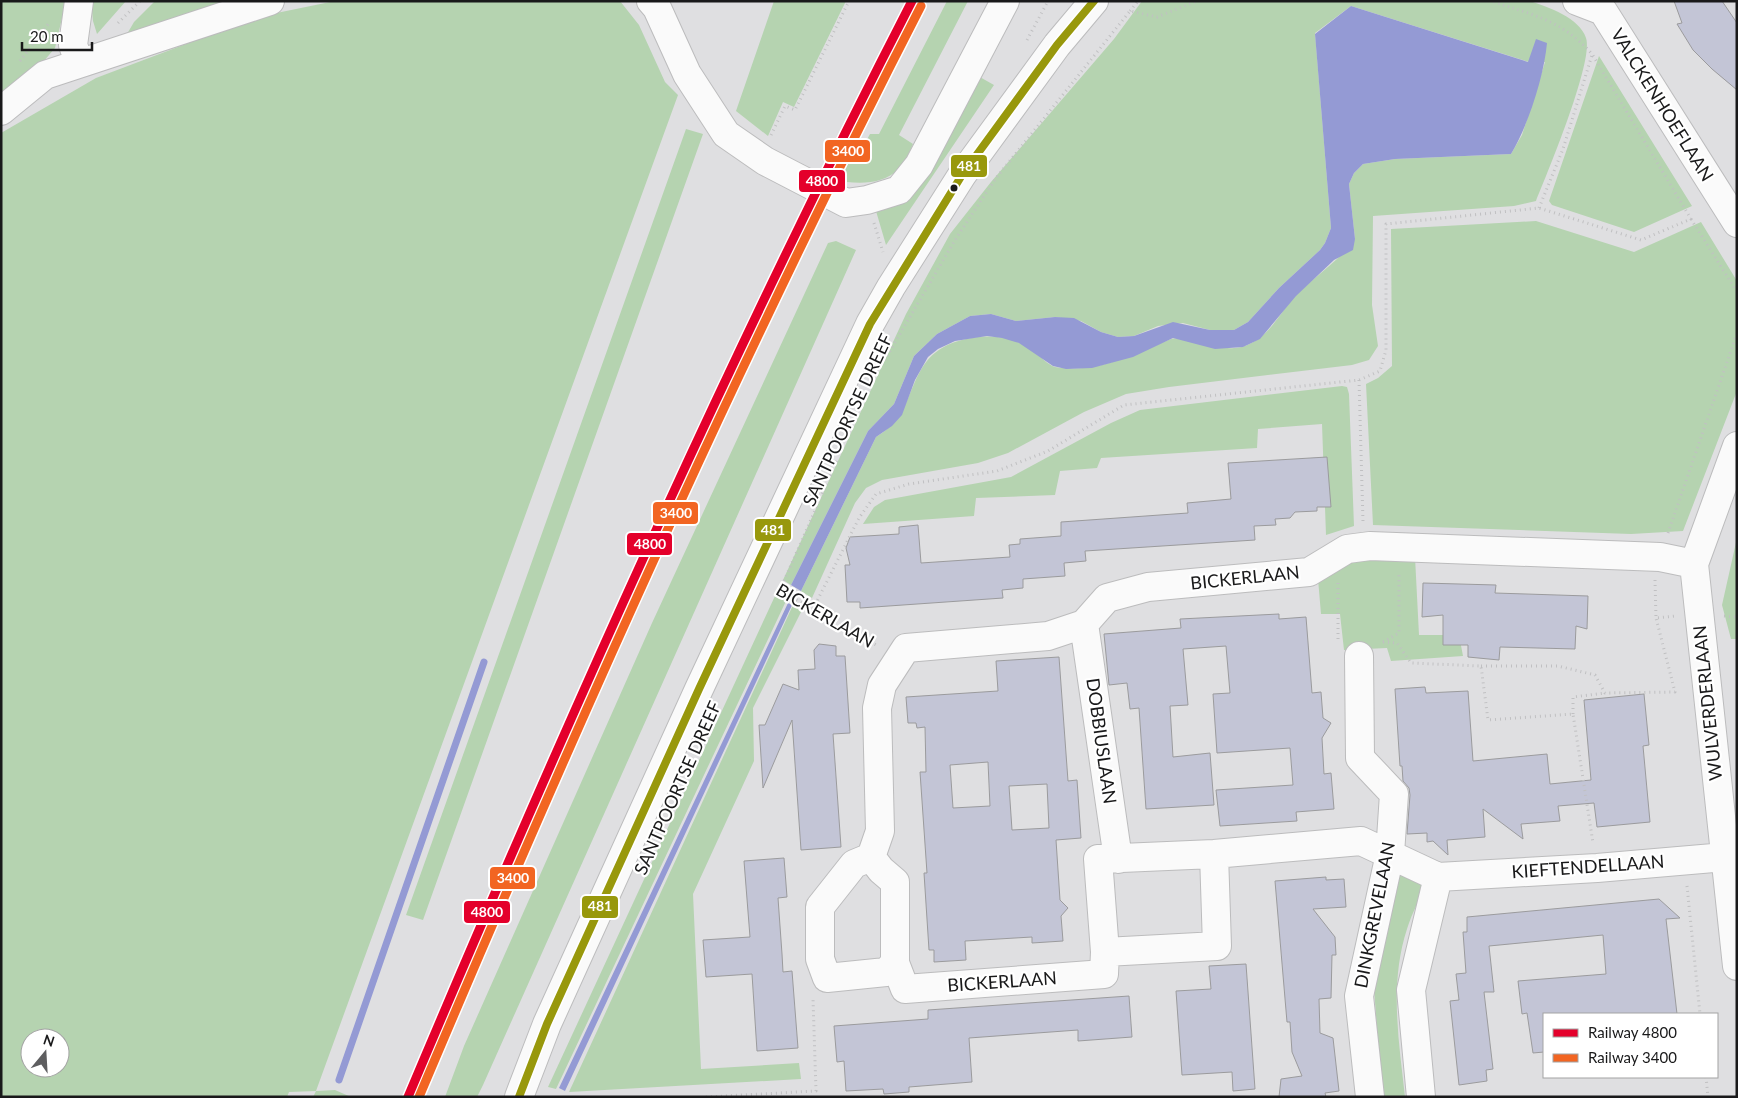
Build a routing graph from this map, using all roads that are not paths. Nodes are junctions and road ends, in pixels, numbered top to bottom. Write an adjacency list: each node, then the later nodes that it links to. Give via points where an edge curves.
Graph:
1 (79, 1): 10 (street, via 73,45)
2 (270, 1): 10 (street)
3 (651, 1): 4 (street, via 687,74 726,134 761,159 846,204 899,190 919,165)
4 (1005, 1)
5 (1075, 1): 9 (street, SANTPOORTSE DREEF)
6 (1094, 1): 9 (street, SANTPOORTSE DREEF)
7 (1577, 1): 8 (street, VALCKENHOEFLAAN)
8 (1605, 6): 12 (street, VALCKENHOEFLAAN)
9 (1057, 45): 26 (street, SANTPOORTSE DREEF, via 962,175 870,324 547,1024)
10 (79, 62): 11 (street, via 45,75)
11 (1, 111)
12 (1737, 223)
13 (1737, 446): 14 (street, WULVERDERLAAN)
14 (1694, 564): 15 (street, BICKERLAAN, via 1660,557 1400,547 1351,551 1309,572 1148,588 1107,598); 20 (street, WULVERDERLAAN)
15 (1084, 624): 19 (street, via 1048,636 906,648 882,685 877,708 880,831); 21 (street, DOBBIUSLAAN)
16 (1359, 656): 18 (street, DINKGREVELAAN, via 1360,758 1394,794)
17 (1214, 854): 18 (street, via 1361,841); 21 (street); 23 (street, via 1217,946)
18 (1390, 854): 22 (street); 27 (street, DINKGREVELAAN, via 1359,996)
19 (871, 857): 24 (street, BICKERLAAN, via 895,882); 24 (street, via 854,864 820,907 820,959 827,978 886,972)
20 (1730, 857): 22 (street, KIEFTENDELLAAN); 25 (street, WULVERDERLAAN)
21 (1118, 859): 23 (street, via 1098,859)
22 (1438, 876): 28 (street, via 1411,990)
23 (1105, 952): 24 (street, BICKERLAAN, via 1104,974 905,989)
24 (895, 963)
25 (1737, 966)
26 (519, 1097)
27 (1370, 1097)
28 (1421, 1097)

